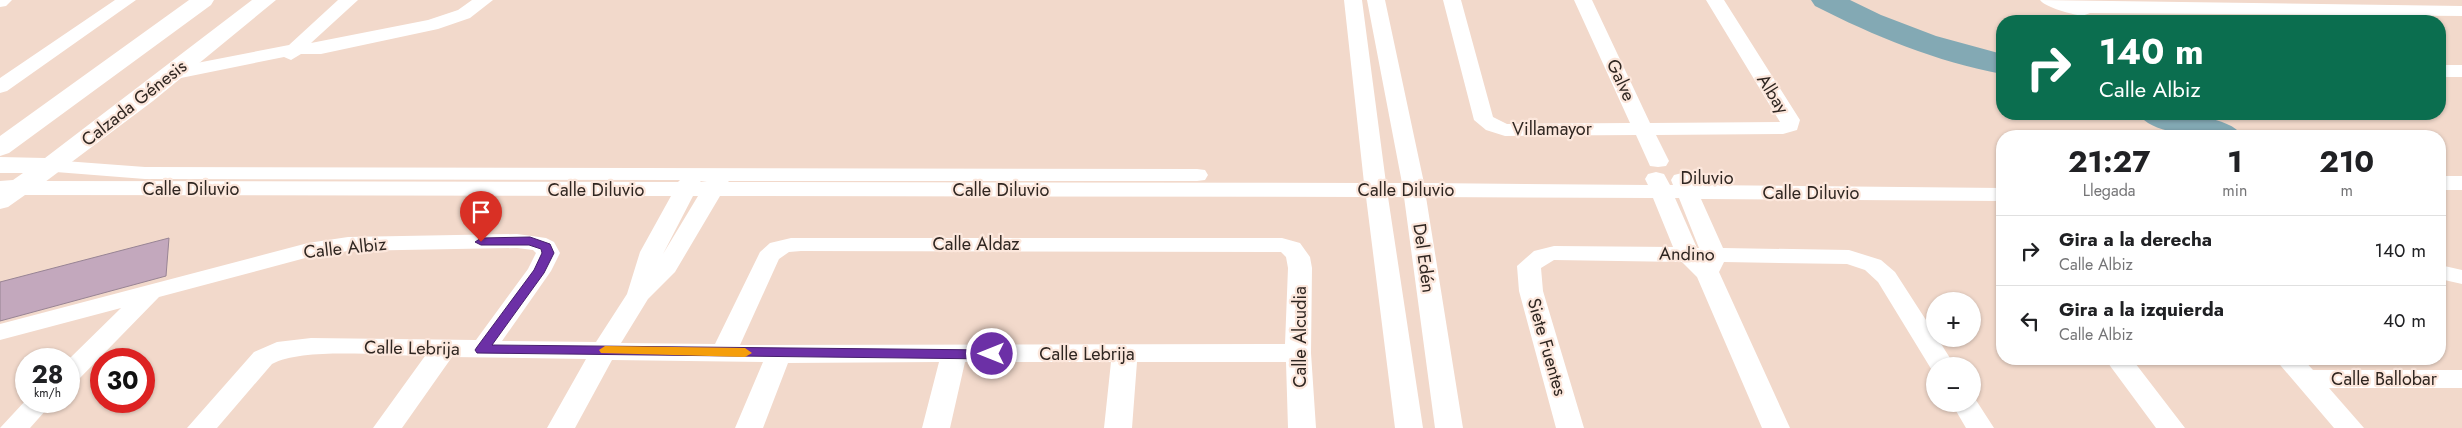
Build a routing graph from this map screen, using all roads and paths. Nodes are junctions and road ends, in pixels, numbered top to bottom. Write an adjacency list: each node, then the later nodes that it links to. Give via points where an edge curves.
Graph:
1 (3, 0): 13 (street)
2 (127, 0): 21 (street)
3 (203, 0): 24 (street)
4 (265, 0): 20 (street, Calzada Génesis)
5 (349, 0): 17 (street, via 306,37)
6 (484, 0): 17 (street, via 451,19)
7 (1353, 0): 32 (street)
8 (1376, 0): 31 (street, Del Edén)
9 (1452, 0): 23 (street, Villamayor, via 1484,120 1493,126 1505,130)
10 (1583, 0): 23 (street, Galve)
11 (1715, 0): 23 (street, Albay, via 1790,120 1790,126)
12 (2049, 0): 14 (street)
13 (0, 2)
14 (2067, 7): 15 (street); 16 (street)
15 (2462, 11)
16 (2092, 15)
17 (291, 55): 20 (street); 22 (street)
18 (2446, 71): 19 (street)
19 (2462, 71)
20 (171, 74): 22 (street, Calzada Génesis)
21 (0, 87)
22 (144, 96): 26 (street, Calzada Génesis)
23 (1650, 129): 27 (street, Galve)
24 (0, 148)
25 (0, 165): 26 (street)
26 (51, 166): 29 (street, via 146,173); 36 (street, Calzada Génesis)
27 (1658, 177): 31 (street, Calle Diluvio); 35 (street, Calle Diluvio); 41 (street, Galve)
28 (1996, 180): 35 (street, Diluvio)
29 (690, 181): 30 (street, Calle Diluvio); 36 (street, Calle Diluvio); 47 (street, via 648,261 639,284)
30 (718, 181): 32 (street, Calle Diluvio); 47 (street, via 667,267)
31 (1413, 182): 32 (street, Calle Diluvio); 74 (street, Del Edén)
32 (1376, 183): 73 (street)
33 (2446, 183): 34 (street)
34 (2462, 183)
35 (1685, 185): 37 (street, Calle Diluvio); 42 (street)
36 (7, 193)
37 (1996, 194)
38 (2446, 197): 39 (street)
39 (2462, 198)
40 (1292, 248): 52 (street, Calle Aldaz, via 1268,244 792,245 774,250 768,258); 53 (street, Calle Alcudia, via 1300,268)
41 (1688, 255): 42 (street); 43 (street, Andino, via 1565,252 1542,256)
42 (1711, 264): 57 (street, Andino, via 1849,257 1873,265 1887,277); 76 (street)
43 (1529, 266): 75 (street, Siete Fuentes, via 1531,291)
44 (2446, 273): 45 (street)
45 (2462, 277)
46 (151, 292): 48 (street, Calle Albiz); 50 (street, Calle Albiz, via 327,246 517,241 546,247 548,253 540,271); 58 (street)
47 (639, 294): 51 (street)
48 (0, 332)
49 (444, 349): 50 (street, Calle Lebrija); 66 (street, Calle Lebrija, via 311,346 277,351 262,358 251,369); 67 (street)
50 (482, 350): 51 (street, Calle Lebrija)
51 (604, 350): 52 (street, Calle Lebrija); 68 (street)
52 (724, 352): 54 (street, Calle Lebrija)
53 (1298, 353): 56 (street, Calle Lebrija); 72 (street, Calle Alcudia)
54 (779, 354): 55 (street, Calle Lebrija); 69 (street)
55 (954, 354): 56 (street, Calle Lebrija); 70 (street)
56 (1125, 354): 71 (street)
57 (1936, 357)
58 (80, 363)
59 (2123, 365): 78 (street)
60 (2293, 365): 62 (street)
61 (2462, 378): 62 (street, Calle Ballobar)
62 (2306, 379): 79 (street)
63 (1970, 412): 77 (street)
64 (29, 413): 65 (street)
65 (14, 428)
66 (201, 428)
67 (388, 428)
68 (561, 428)
69 (749, 428)
70 (936, 428)
71 (1118, 428)
72 (1302, 428)
73 (1410, 428)
74 (1449, 428)
75 (1570, 428)
76 (1776, 428)
77 (1980, 428)
78 (2171, 428)
79 (2350, 428)

